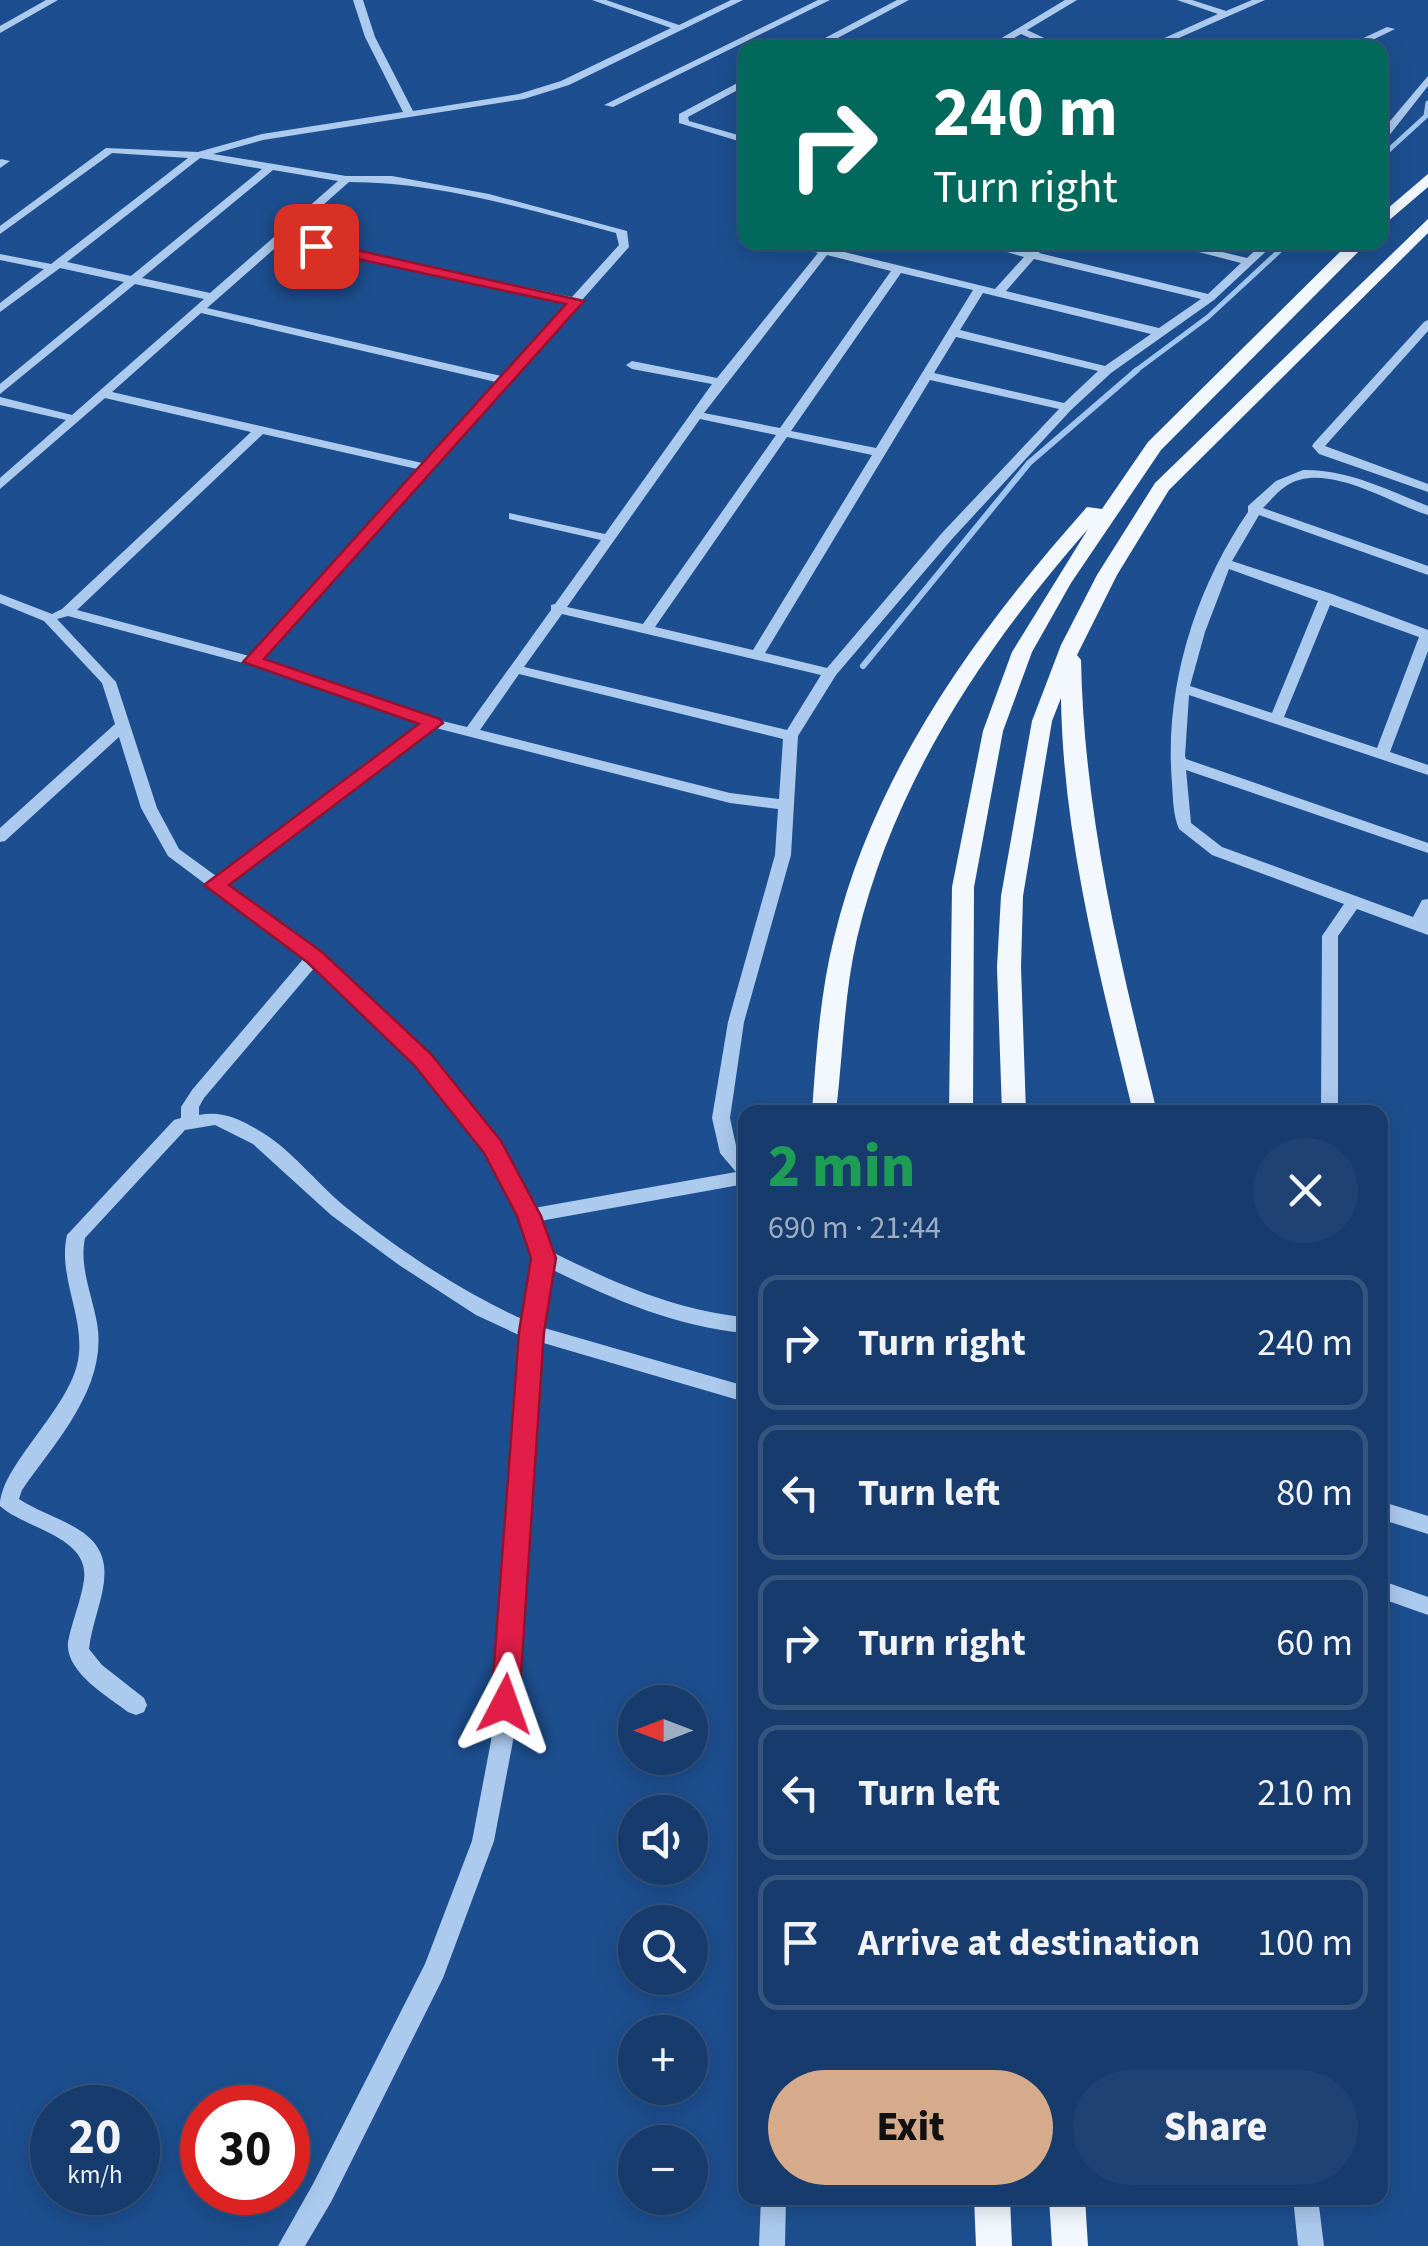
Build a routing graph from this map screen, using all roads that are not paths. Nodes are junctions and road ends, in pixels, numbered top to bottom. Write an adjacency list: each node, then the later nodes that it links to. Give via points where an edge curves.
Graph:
1 (52, 0): 15 (street)
2 (358, 0): 27 (street)
3 (597, 0): 11 (street)
4 (629, 0): 11 (street)
5 (738, 0): 13 (street)
6 (825, 0): 17 (street)
7 (904, 0): 18 (street)
8 (1072, 0): 16 (street)
9 (1182, 0): 12 (street)
10 (1260, 0): 12 (street)
11 (616, 6): 13 (street)
12 (1226, 14): 21 (street)
13 (680, 28): 27 (street, via 565,83)
14 (1390, 28): 22 (street)
15 (0, 30)
16 (1020, 30): 19 (street); 20 (street)
17 (743, 40)
18 (827, 40)
19 (1003, 40)
20 (1043, 40)
21 (1166, 40)
22 (1364, 40)
23 (738, 42): 26 (street)
24 (1428, 78): 29 (street)
25 (738, 86): 31 (street, via 682,116 695,128)
26 (610, 105)
27 (410, 115): 32 (street)
28 (1388, 117): 29 (street)
29 (1394, 119): 30 (street)
30 (1388, 128)
31 (738, 138)
32 (198, 154): 33 (street); 38 (street, via 110,150); 50 (street)
33 (270, 167): 35 (street); 52 (street)
34 (1428, 178): 36 (main road)
35 (346, 180): 39 (street); 57 (street, via 392,180 489,197 620,230 625,245)
36 (1388, 216)
37 (1428, 224): 94 (main road, via 1162,486)
38 (0, 231)
39 (279, 238): 55 (street); 57 (street)
40 (825, 250): 67 (street)
41 (841, 250): 51 (street)
42 (1009, 250): 47 (street)
43 (1037, 250): 47 (street)
44 (1199, 250): 49 (street)
45 (1262, 250): 49 (street)
46 (1352, 250): 76 (main road)
47 (1032, 256): 54 (street); 56 (street)
48 (0, 258): 50 (street)
49 (1250, 262): 56 (street)
50 (56, 266): 52 (street); 58 (street)
51 (899, 268): 53 (street); 75 (street)
52 (133, 280): 55 (street); 68 (street)
53 (980, 288): 54 (street); 61 (street)
54 (998, 292): 62 (street)
55 (212, 297): 59 (street)
56 (1210, 298): 62 (street)
57 (576, 301): 66 (street)
58 (0, 310)
59 (198, 310): 66 (street); 69 (street)
60 (1428, 324): 80 (street, via 1318,446)
61 (952, 332): 64 (street); 65 (street)
62 (1163, 333): 64 (street)
63 (632, 365): 67 (street)
64 (1107, 370): 71 (street)
65 (926, 375): 71 (street); 77 (street)
66 (506, 381): 78 (street)
67 (720, 382): 72 (street)
68 (0, 390)
69 (102, 394): 73 (street); 74 (street)
70 (0, 401): 73 (street)
71 (1067, 407): 98 (street)
72 (696, 415): 75 (street); 84 (street)
73 (75, 419): 79 (street)
74 (260, 430): 78 (street); 90 (street)
75 (784, 433): 77 (street); 92 (street)
76 (1154, 446): 116 (main road, via 1037,573 958,686 902,784 845,940); 117 (main road, via 1052,598 1012,674 993,731 963,886)
77 (877, 452): 95 (street)
78 (427, 468): 96 (street)
79 (0, 484)
80 (1428, 488)
81 (1253, 509): 82 (street, via 1304,474); 85 (street); 86 (street)
82 (1428, 511)
83 (514, 516): 84 (street)
84 (608, 538): 89 (street)
85 (1224, 562): 87 (street); 99 (street)
86 (1428, 571)
87 (1327, 597): 93 (street); 100 (street)
88 (0, 598): 91 (street)
89 (556, 608): 92 (street); 97 (street)
90 (67, 612): 91 (street); 96 (street)
91 (49, 618): 102 (street, via 109,682)
92 (647, 629): 95 (street)
93 (1428, 635): 105 (street)
94 (1072, 646): 118 (main road, via 1042,722 1012,896); 119 (main road, via 1070,715 1084,856)
95 (757, 655): 98 (street)
96 (252, 662): 101 (street)
97 (515, 669): 103 (street); 104 (street)
98 (830, 672): 104 (street)
99 (1182, 688): 100 (street); 106 (street)
100 (1276, 720): 105 (street)
101 (433, 723): 103 (street); 111 (street)
102 (124, 724): 109 (street); 111 (street, via 160,833)
103 (471, 732): 108 (street, via 730,798)
104 (791, 736): 108 (street)
105 (1382, 755): 107 (street)
106 (1178, 762): 110 (street); 112 (street, via 1184,825 1217,851)
107 (1428, 770)
108 (785, 805): 122 (street, via 783,855 736,1022 721,1118)
109 (0, 838)
110 (1428, 848)
111 (215, 885): 115 (street)
112 (1353, 902): 114 (street); 120 (street, via 1330,936)
113 (1428, 904): 114 (street)
114 (1422, 927)
115 (314, 957): 121 (street, via 198,1094); 124 (street, via 423,1060 493,1147)
116 (825, 1105)
117 (961, 1105)
118 (1014, 1105)
119 (1142, 1105)
120 (1330, 1105)
121 (190, 1121): 127 (street, via 216,1118 238,1125 370,1236 483,1310); 133 (street, via 76,1235 70,1248 90,1326 84,1381 8,1502 86,1544 95,1576 78,1652)
122 (738, 1165)
123 (738, 1175): 124 (street)
124 (529, 1216): 125 (street)
125 (542, 1267): 126 (street, via 720,1325); 127 (street)
126 (738, 1325)
127 (532, 1326): 128 (street); 138 (street, via 502,1741 483,1841 435,1970)
128 (738, 1392)
129 (1388, 1512): 130 (street)
130 (1428, 1524)
131 (1388, 1592): 132 (street)
132 (1428, 1606)
133 (136, 1705)
134 (774, 2205): 139 (street)
135 (992, 2205): 140 (main road)
136 (1067, 2205): 141 (main road)
137 (1307, 2205): 142 (street)
138 (291, 2246)
139 (772, 2246)
140 (994, 2246)
141 (1070, 2246)
142 (1311, 2246)

